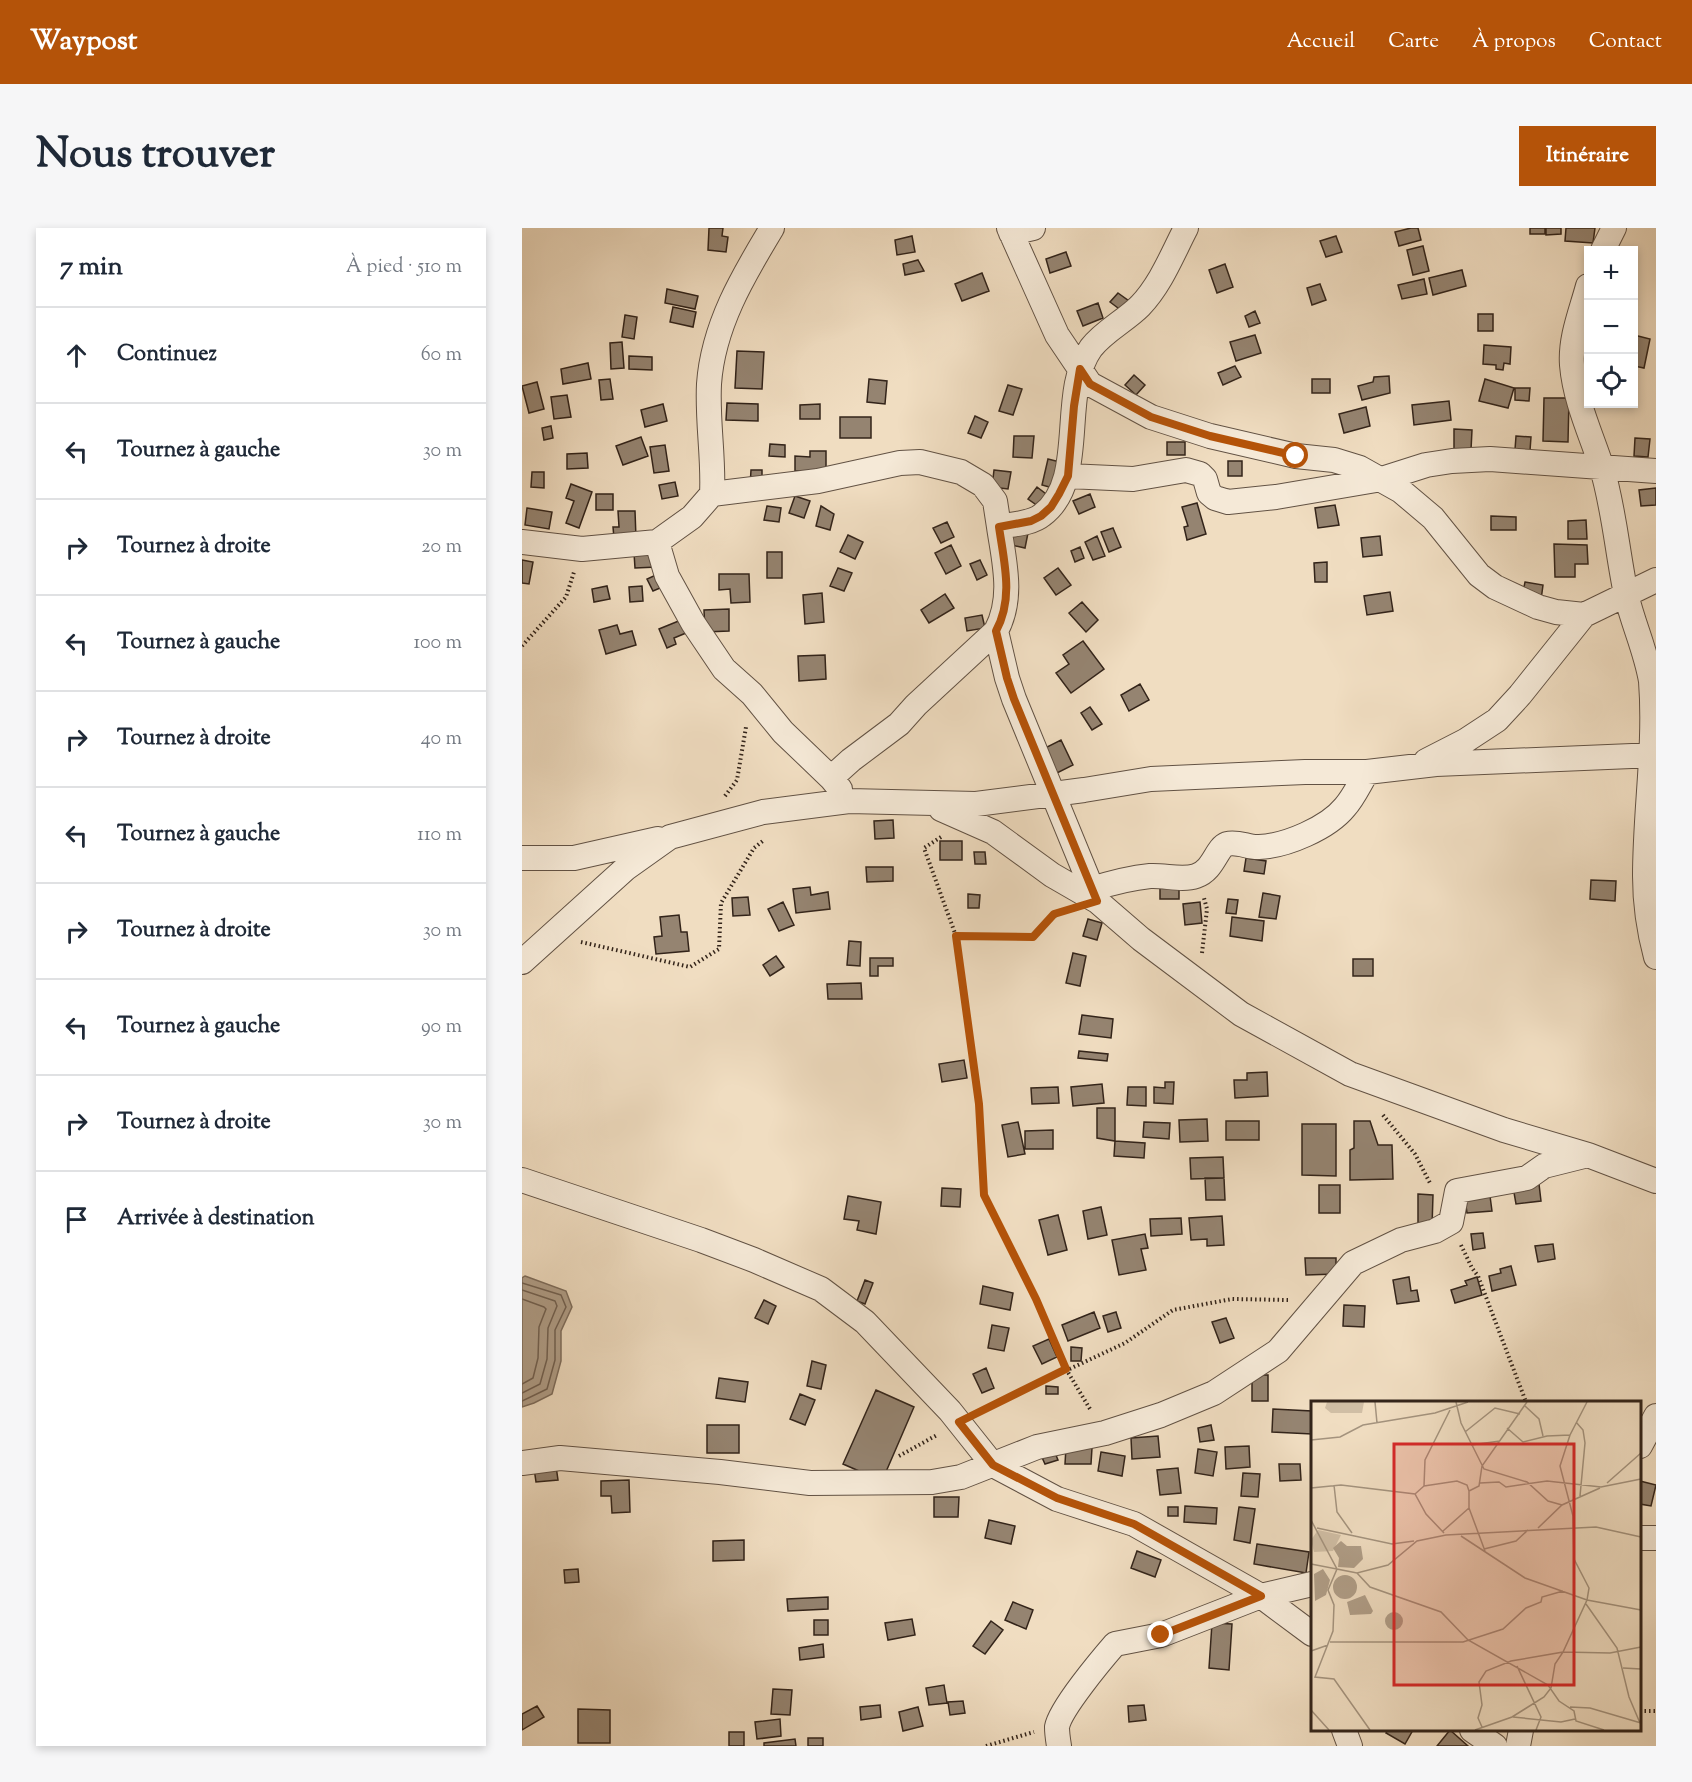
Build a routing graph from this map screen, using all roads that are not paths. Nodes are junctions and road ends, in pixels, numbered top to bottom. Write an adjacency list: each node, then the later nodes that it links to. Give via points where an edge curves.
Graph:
1 (772, 228): 12 (street, via 740,281 715,350 710,382)
2 (1186, 228): 7 (street, via 1155,288 1140,306 1103,335)
3 (1614, 228): 5 (street)
4 (1018, 230): 7 (street, via 1057,335)
5 (1605, 246)
6 (1584, 300): 8 (street, via 1573,338 1572,365 1584,420)
7 (1080, 369): 10 (street); 11 (street, via 1090,384 1151,417 1210,436 1296,456 1334,460)
8 (1601, 466): 9 (street); 11 (street, via 1490,459 1452,461); 17 (street)
9 (1656, 471)
10 (1068, 476): 11 (street, via 1133,479 1186,470 1200,474 1209,493 1228,502); 13 (street, via 1051,507 1041,516)
11 (1382, 479): 18 (street, via 1433,518 1479,575 1495,587 1538,607)
12 (712, 494): 13 (street, via 818,481 920,462 961,472 983,485 995,501); 15 (street, via 692,518)
13 (999, 527): 19 (street, via 1007,585 1003,618)
14 (522, 542): 15 (street, via 582,549)
15 (657, 542): 23 (street, via 668,576 709,649 783,732)
16 (1656, 580): 17 (street)
17 (1626, 596): 18 (street); 20 (street, via 1651,681)
18 (1584, 615): 21 (street, via 1497,720)
19 (996, 631): 23 (street, via 900,724); 24 (street, via 1007,678)
20 (1654, 755): 21 (street); 30 (street, via 1645,878)
21 (1416, 766): 22 (street)
22 (1367, 772): 24 (street, via 1150,779); 29 (street, via 1347,805 1329,821 1293,840 1257,848 1229,843 1198,876 1131,879)
23 (831, 778): 25 (street)
24 (1052, 794): 26 (street, via 976,804); 29 (street)
25 (849, 801): 26 (street); 27 (street, via 763,812)
26 (928, 804): 29 (street, via 993,832 1052,875)
27 (670, 837): 28 (street, via 574,858); 31 (street, via 625,869)
28 (522, 858)
29 (1094, 895): 32 (street, via 1141,939 1240,1014 1350,1074 1504,1130)
30 (1656, 957)
31 (522, 962)
32 (1588, 1155): 34 (street); 38 (street, via 1544,1166 1527,1178 1457,1191 1451,1222 1353,1263 1278,1351 1214,1393 1161,1415 1105,1433 1036,1447)
33 (522, 1180): 38 (street, via 701,1240 821,1289 865,1322 950,1411)
34 (1656, 1181)
35 (1656, 1416): 36 (street)
36 (1641, 1444)
37 (522, 1463): 38 (street, via 560,1458 810,1483 894,1484 942,1481)
38 (993, 1465): 40 (street, via 1057,1498 1134,1524)
39 (1311, 1584): 40 (street)
40 (1261, 1596): 41 (street); 46 (street, via 1161,1635 1115,1644 1060,1717)
41 (1306, 1630): 42 (street)
42 (1311, 1648)
43 (1344, 1731): 47 (street)
44 (1473, 1731): 48 (street)
45 (1521, 1731): 49 (street)
46 (1058, 1736)
47 (1350, 1746)
48 (1495, 1746)
49 (1518, 1746)

